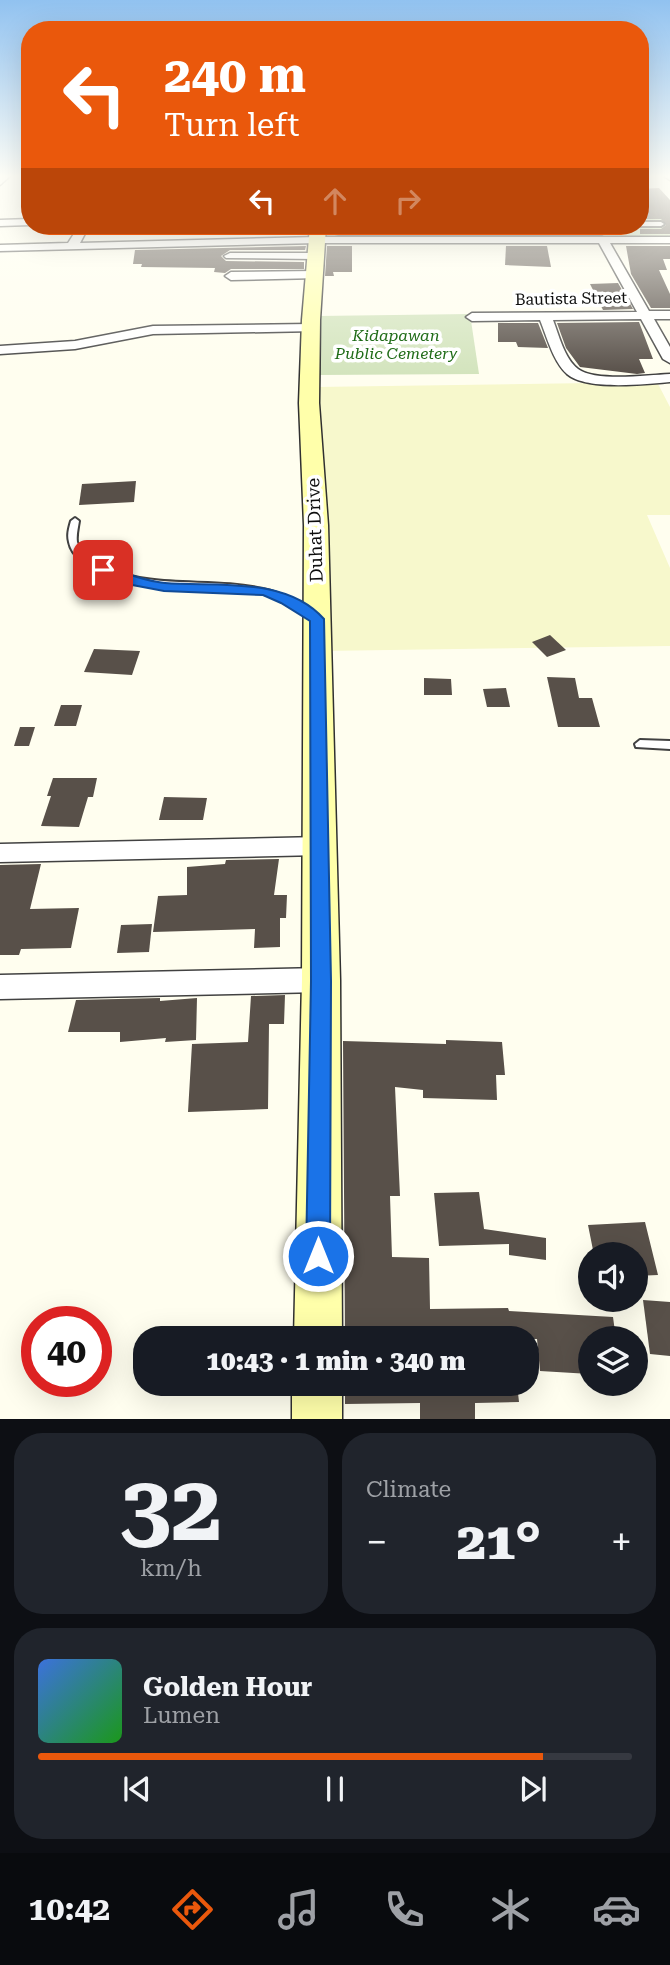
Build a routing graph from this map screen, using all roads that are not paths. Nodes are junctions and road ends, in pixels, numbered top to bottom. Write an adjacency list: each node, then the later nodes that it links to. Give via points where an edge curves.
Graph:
1 (74, 242): 7 (street)
2 (209, 242): 7 (street)
3 (308, 242): 10 (street)
4 (318, 242): 12 (street)
5 (325, 242): 17 (street, Duhat Drive)
6 (605, 242): 13 (street)
7 (72, 246): 8 (street)
8 (0, 248)
9 (159, 257): 11 (street)
10 (224, 257)
11 (0, 258)
12 (231, 276)
13 (646, 315): 14 (street, Bautista Street); 15 (street, Bautista Street); 19 (street)
14 (670, 315)
15 (545, 316): 16 (street, Bautista Street); 20 (street, via 575,374 606,379)
16 (472, 317)
17 (311, 328): 18 (street, via 153,330 75,345); 22 (street, Duhat Drive, via 309,403)
18 (0, 350)
19 (670, 359)
20 (670, 378)
21 (75, 521): 22 (lane, via 77,551 103,570 132,582 265,591)
22 (317, 619): 25 (street, Duhat Drive)
23 (640, 744): 24 (lane)
24 (670, 745)
25 (320, 846): 26 (street); 27 (street, Duhat Drive)
26 (0, 853)
27 (321, 981): 28 (street); 29 (street, Duhat Drive)
28 (0, 987)
29 (318, 1326)
30 (317, 1396): 31 (street)
31 (317, 1419)

